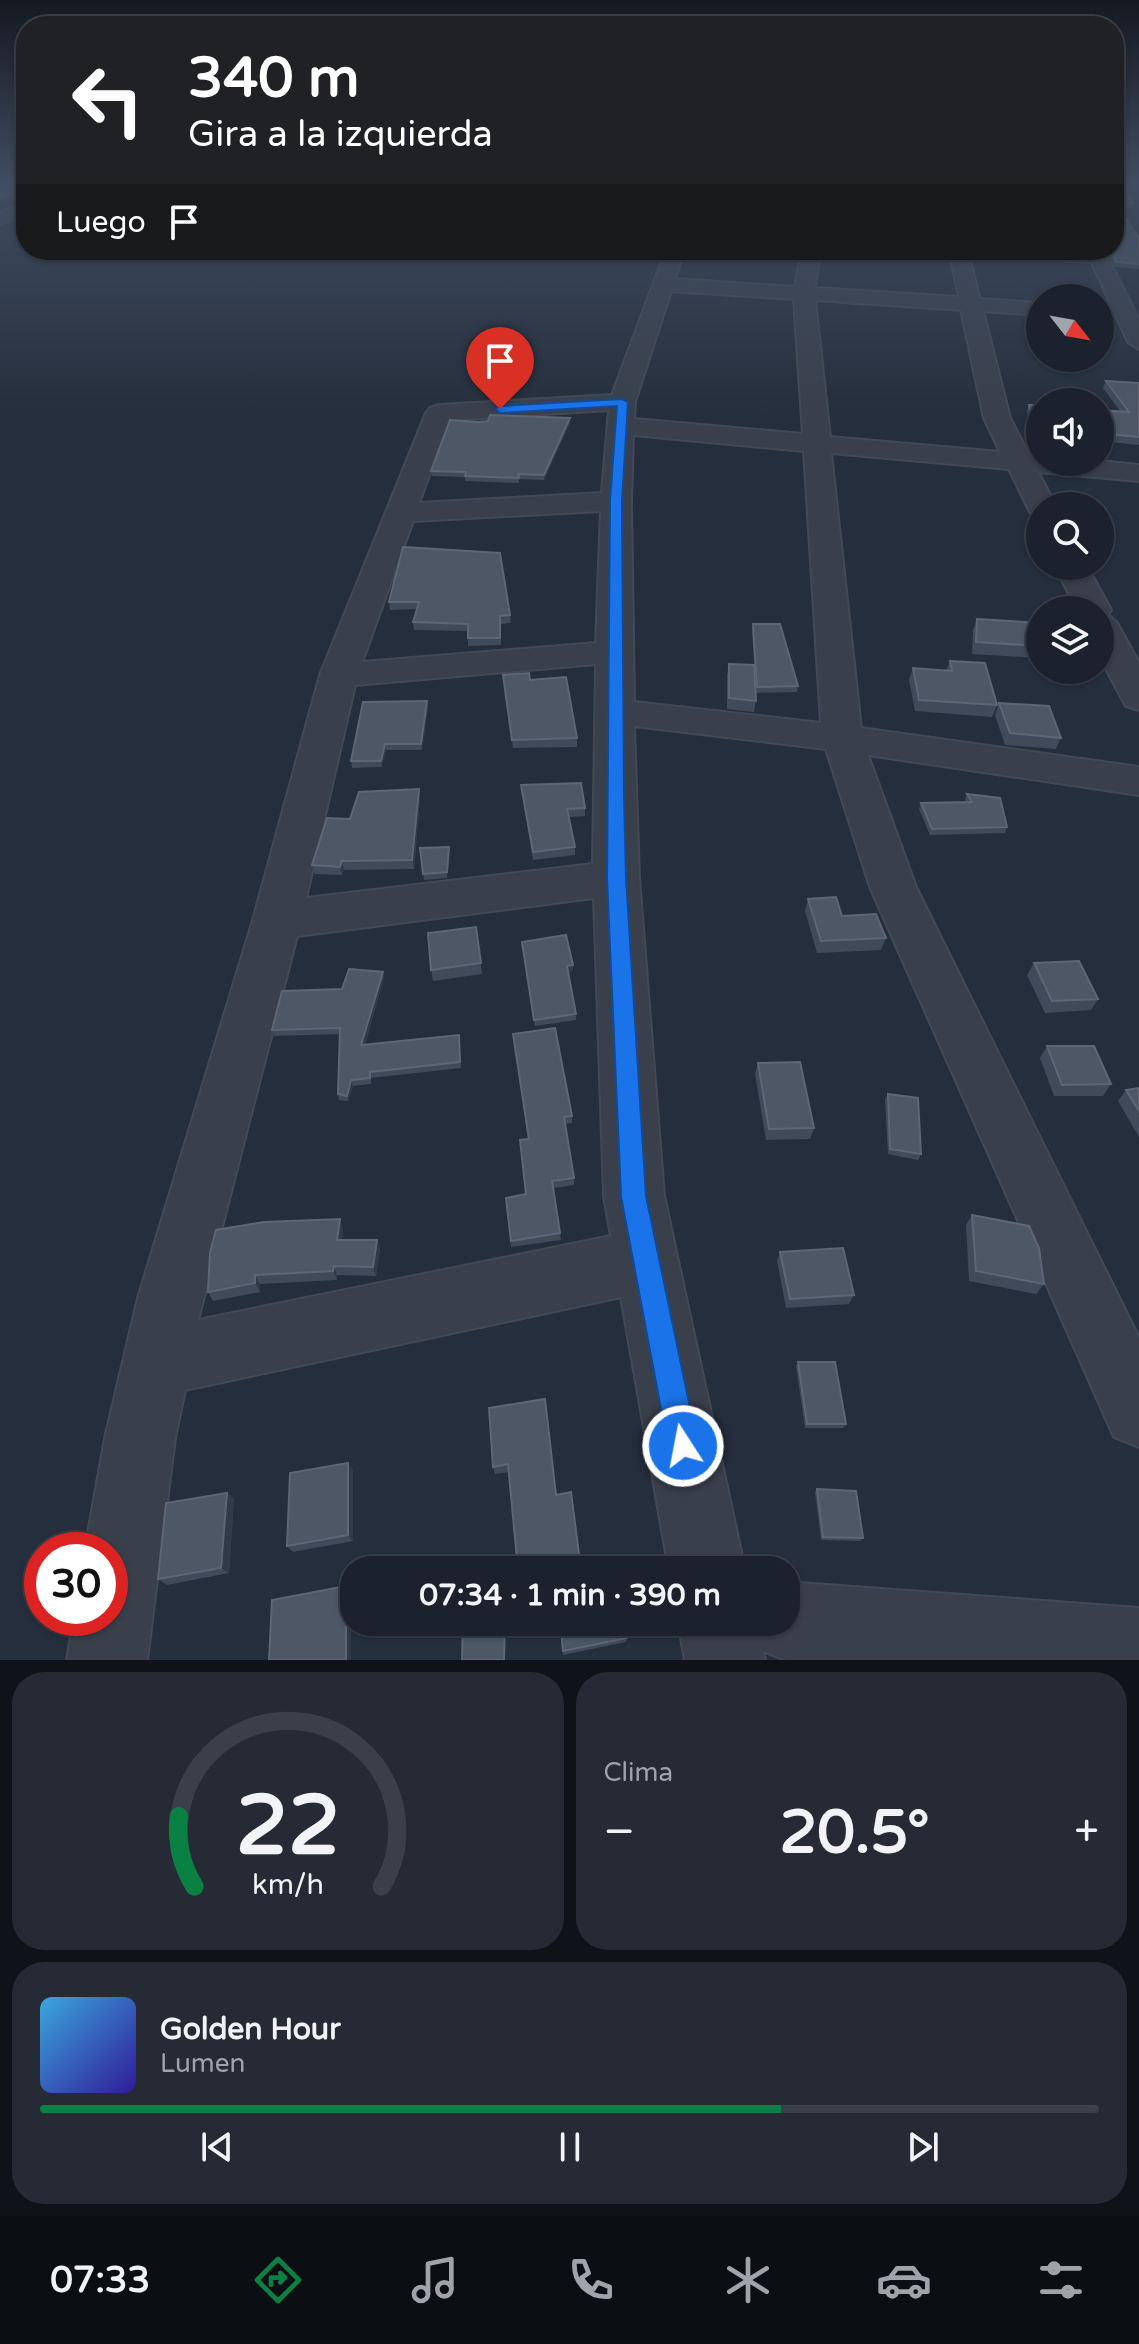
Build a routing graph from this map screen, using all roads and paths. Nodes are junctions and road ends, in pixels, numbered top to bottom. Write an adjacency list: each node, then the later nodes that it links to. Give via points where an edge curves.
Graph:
1 (961, 260): 5 (street)
2 (1100, 260): 8 (street)
3 (669, 267): 4 (street); 10 (street)
4 (808, 271): 5 (street); 11 (street)
5 (971, 304): 6 (street); 12 (street, via 997,418)
6 (1026, 308)
7 (1114, 314): 8 (street)
8 (1126, 314): 9 (street)
9 (1139, 342)
10 (622, 414): 11 (street); 15 (street); 16 (street, via 439,413)
11 (816, 443): 12 (street); 22 (street)
12 (1020, 462): 13 (street); 14 (street)
13 (1139, 473)
14 (1034, 492)
15 (616, 501): 16 (street); 18 (street)
16 (400, 513): 19 (street)
17 (1114, 650): 20 (street)
18 (614, 652): 19 (street); 21 (street)
19 (339, 675): 25 (street)
20 (1139, 698)
21 (614, 712): 22 (street); 24 (street)
22 (842, 738): 23 (street); 28 (street, via 893,887)
23 (1139, 781)
24 (616, 878): 25 (street); 26 (street, via 634,1196)
25 (277, 920): 27 (street, via 170,1298)
26 (647, 1260): 27 (street); 29 (street)
27 (157, 1362): 33 (street, via 140,1438)
28 (1139, 1412)
29 (704, 1556)
30 (800, 1622): 32 (street)
31 (720, 1636): 34 (street)
32 (1139, 1648)
33 (107, 1660)
34 (725, 1660)

